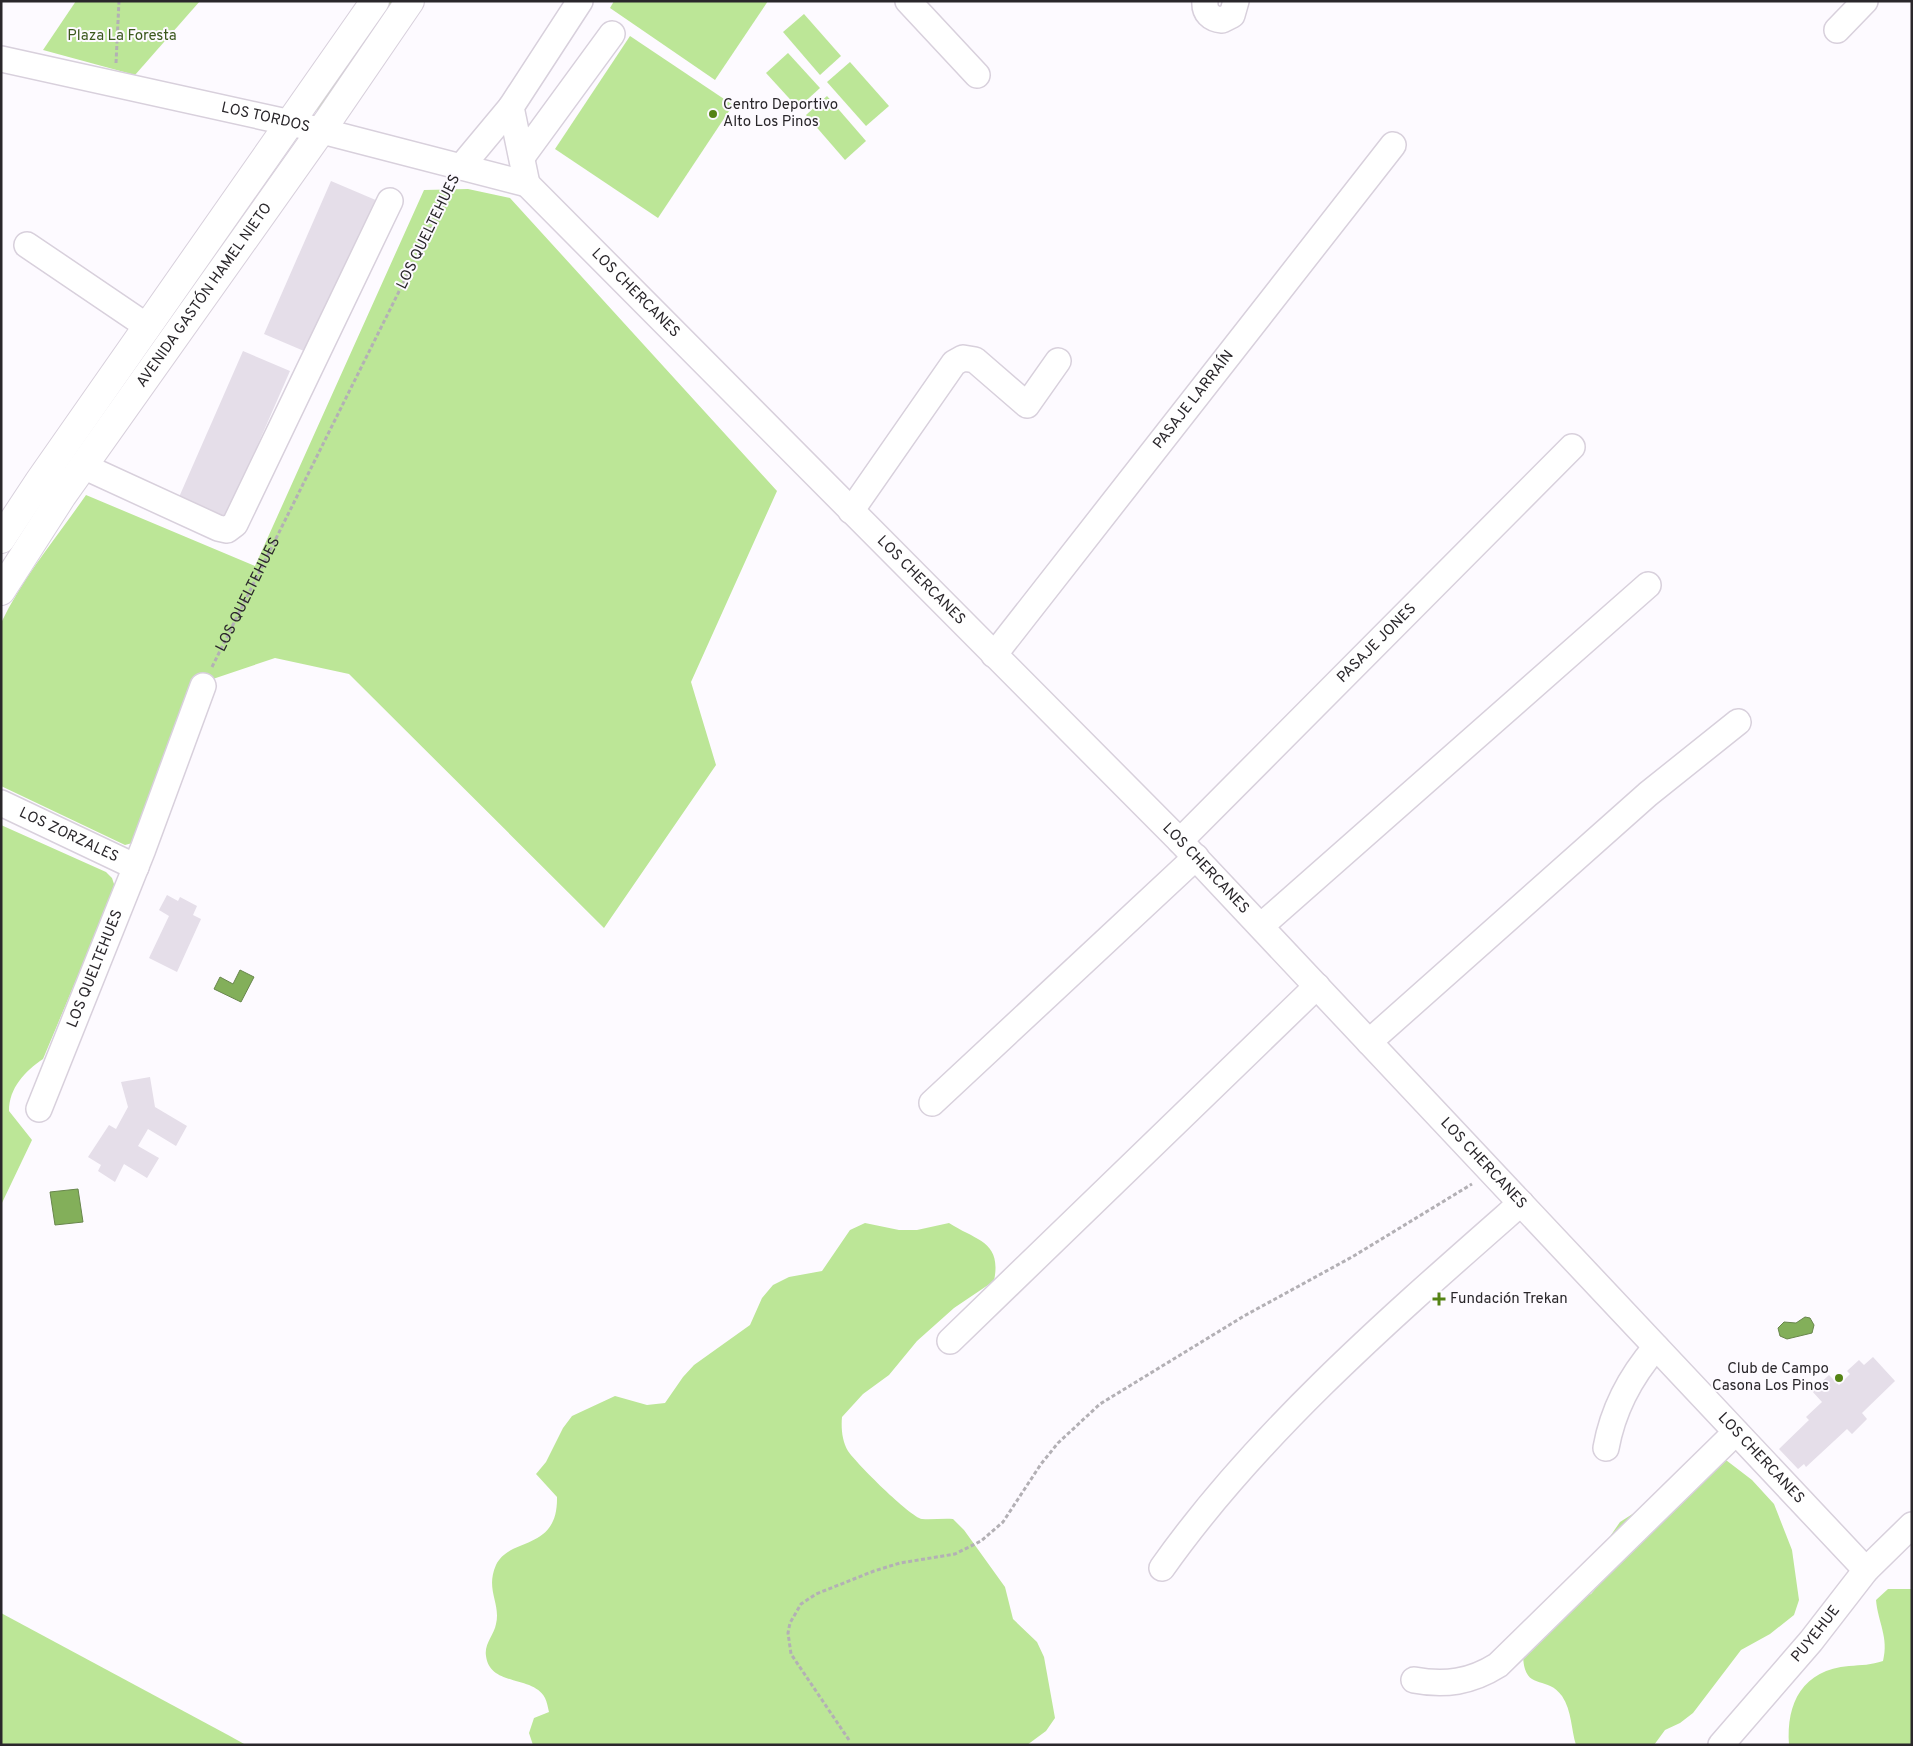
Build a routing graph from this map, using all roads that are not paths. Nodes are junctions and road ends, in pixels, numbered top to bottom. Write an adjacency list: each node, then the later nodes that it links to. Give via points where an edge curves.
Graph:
1 (375, 1): 13 (main road, AVENIDA GASTÓN HAMEL NIETO)
2 (410, 1): 14 (main road, AVENIDA GASTÓN HAMEL NIETO)
3 (580, 1): 12 (street, LOS QUELTEHUES)
4 (908, 1): 11 (street)
5 (1205, 1): 6 (street, via 1206,12 1222,20 1232,15)
6 (1236, 1)
7 (1865, 1): 8 (street)
8 (1837, 30)
9 (612, 34): 16 (street)
10 (1, 59): 13 (street, LOS TORDOS)
11 (977, 75)
12 (511, 107): 16 (street); 17 (street, LOS QUELTEHUES)
13 (291, 123): 14 (street, LOS TORDOS); 21 (main road, AVENIDA GASTÓN HAMEL NIETO)
14 (321, 131): 17 (street, LOS TORDOS); 24 (main road, AVENIDA GASTÓN HAMEL NIETO)
15 (1393, 145): 29 (street, PASAJE LARRAÍN)
16 (522, 158): 18 (street)
17 (461, 167): 18 (street, LOS TORDOS)
18 (527, 184): 25 (street, LOS CHERCANES)
19 (390, 201): 24 (street, via 235,524 227,530 218,528)
20 (27, 245): 21 (street)
21 (148, 327): 26 (main road, AVENIDA GASTÓN HAMEL NIETO)
22 (1058, 361): 25 (street, via 1028,405 975,360 963,358 954,363)
23 (1572, 447): 33 (street, PASAJE JONES)
24 (83, 466): 28 (main road, AVENIDA GASTÓN HAMEL NIETO)
25 (851, 511): 29 (street, LOS CHERCANES)
26 (4, 529)
27 (1648, 585): 35 (street)
28 (1, 591)
29 (994, 655): 33 (street, LOS CHERCANES)
30 (203, 686): 34 (street, LOS QUELTEHUES)
31 (1738, 722): 37 (street, via 1648,794)
32 (1, 803): 34 (street, LOS ZORZALES)
33 (1188, 849): 35 (street, LOS CHERCANES); 38 (street, PASAJE JONES)
34 (136, 867): 39 (street, LOS QUELTEHUES)
35 (1261, 926): 36 (street, LOS CHERCANES)
36 (1317, 986): 37 (street, LOS CHERCANES); 41 (street)
37 (1369, 1042): 40 (street, LOS CHERCANES)
38 (932, 1103)
39 (39, 1109)
40 (1521, 1203): 42 (street, LOS CHERCANES); 46 (street, via 1320,1387 1229,1482)
41 (950, 1341)
42 (1656, 1346): 43 (street, LOS CHERCANES); 44 (street, via 1621,1397)
43 (1736, 1432): 47 (street, LOS CHERCANES); 48 (street, via 1498,1665 1463,1681 1446,1684)
44 (1606, 1448)
45 (1912, 1525): 47 (street, PUYEHUE)
46 (1162, 1568)
47 (1866, 1570): 49 (street, PUYEHUE, via 1811,1641)
48 (1414, 1680)
49 (1721, 1745)

